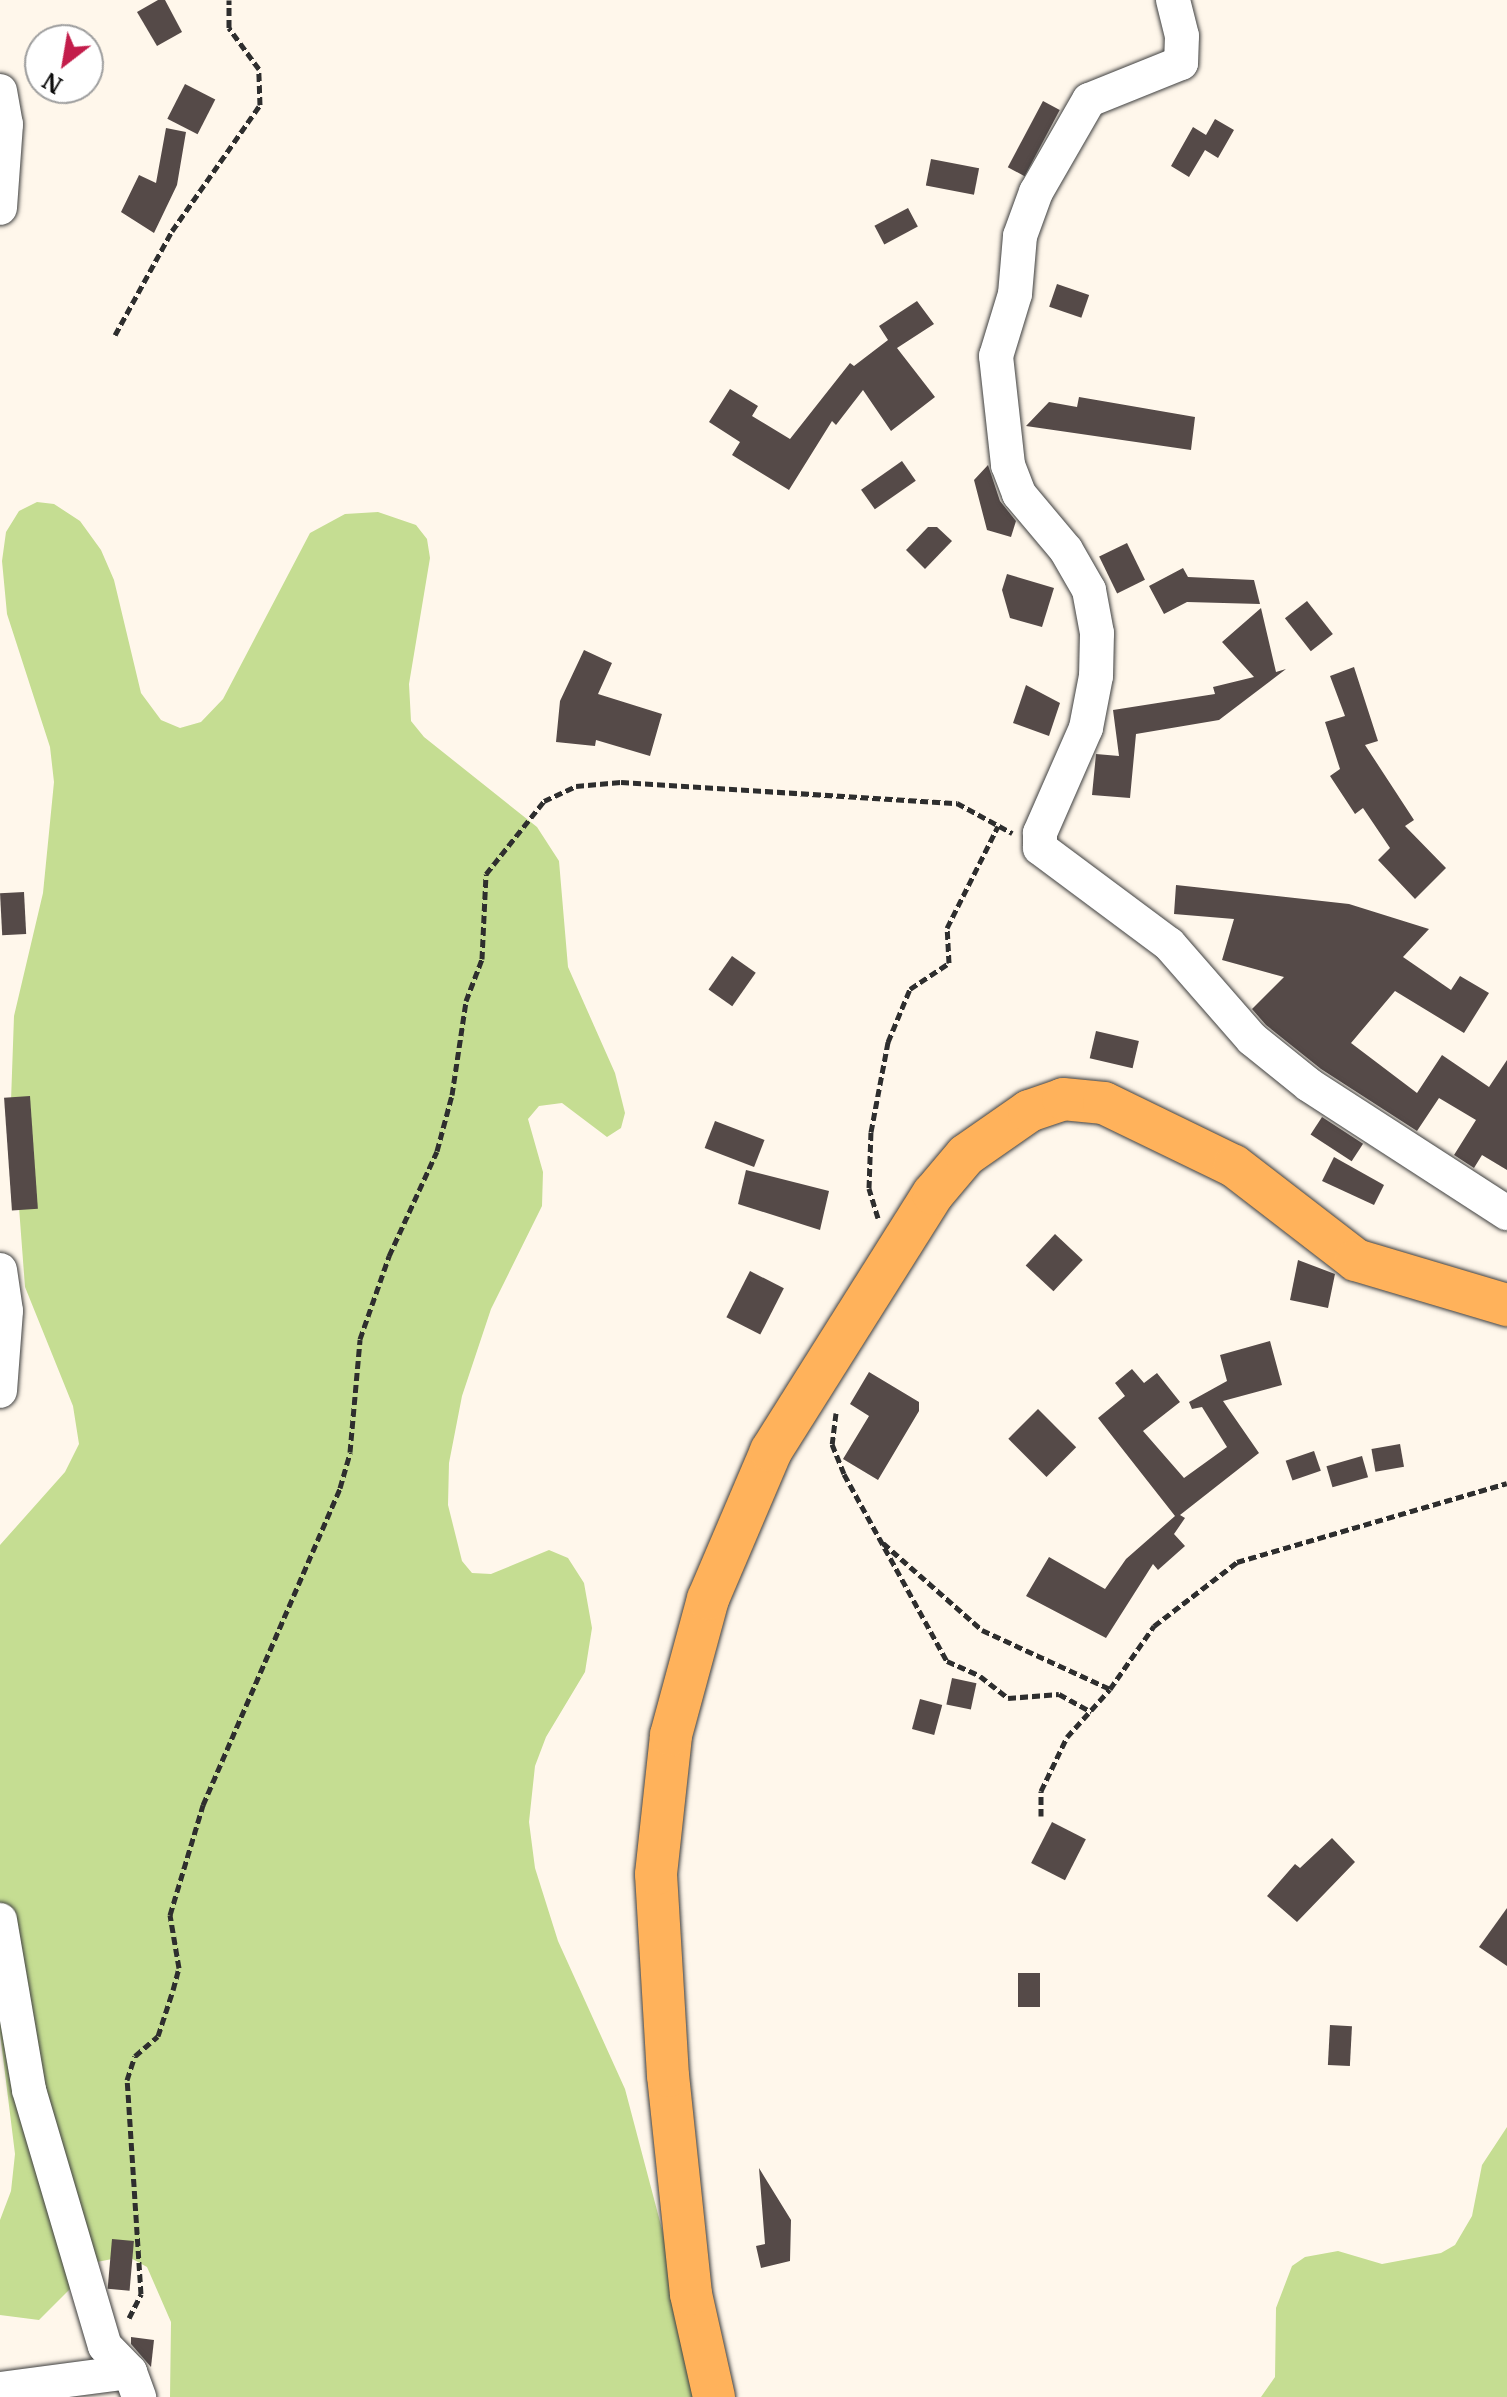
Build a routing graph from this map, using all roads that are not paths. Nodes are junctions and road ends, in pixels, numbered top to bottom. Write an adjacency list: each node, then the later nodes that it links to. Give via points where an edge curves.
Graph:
1 (1173, 0): 4 (street, via 1182,36 1181,63 1089,100 1036,192 1020,236 1015,294 996,356 1008,465 1019,494 1066,550 1089,590 1097,633 1086,728 1040,833 1040,848 1169,944 1252,1039 1309,1085)
2 (0, 91): 3 (street, via 6,124)
3 (0, 208)
4 (1507, 1213)
5 (0, 1270): 7 (street, via 6,1311)
6 (1507, 1305): 11 (main road, via 1356,1260 1234,1166 1104,1103 1063,1099 1008,1123 966,1155 933,1194 771,1451 732,1534 692,1651 662,1792 656,1874 668,2076 691,2294)
7 (0, 1391)
8 (0, 1920): 9 (street, via 29,2090 105,2346)
9 (134, 2384): 10 (street)
10 (0, 2389)
11 (714, 2397)

